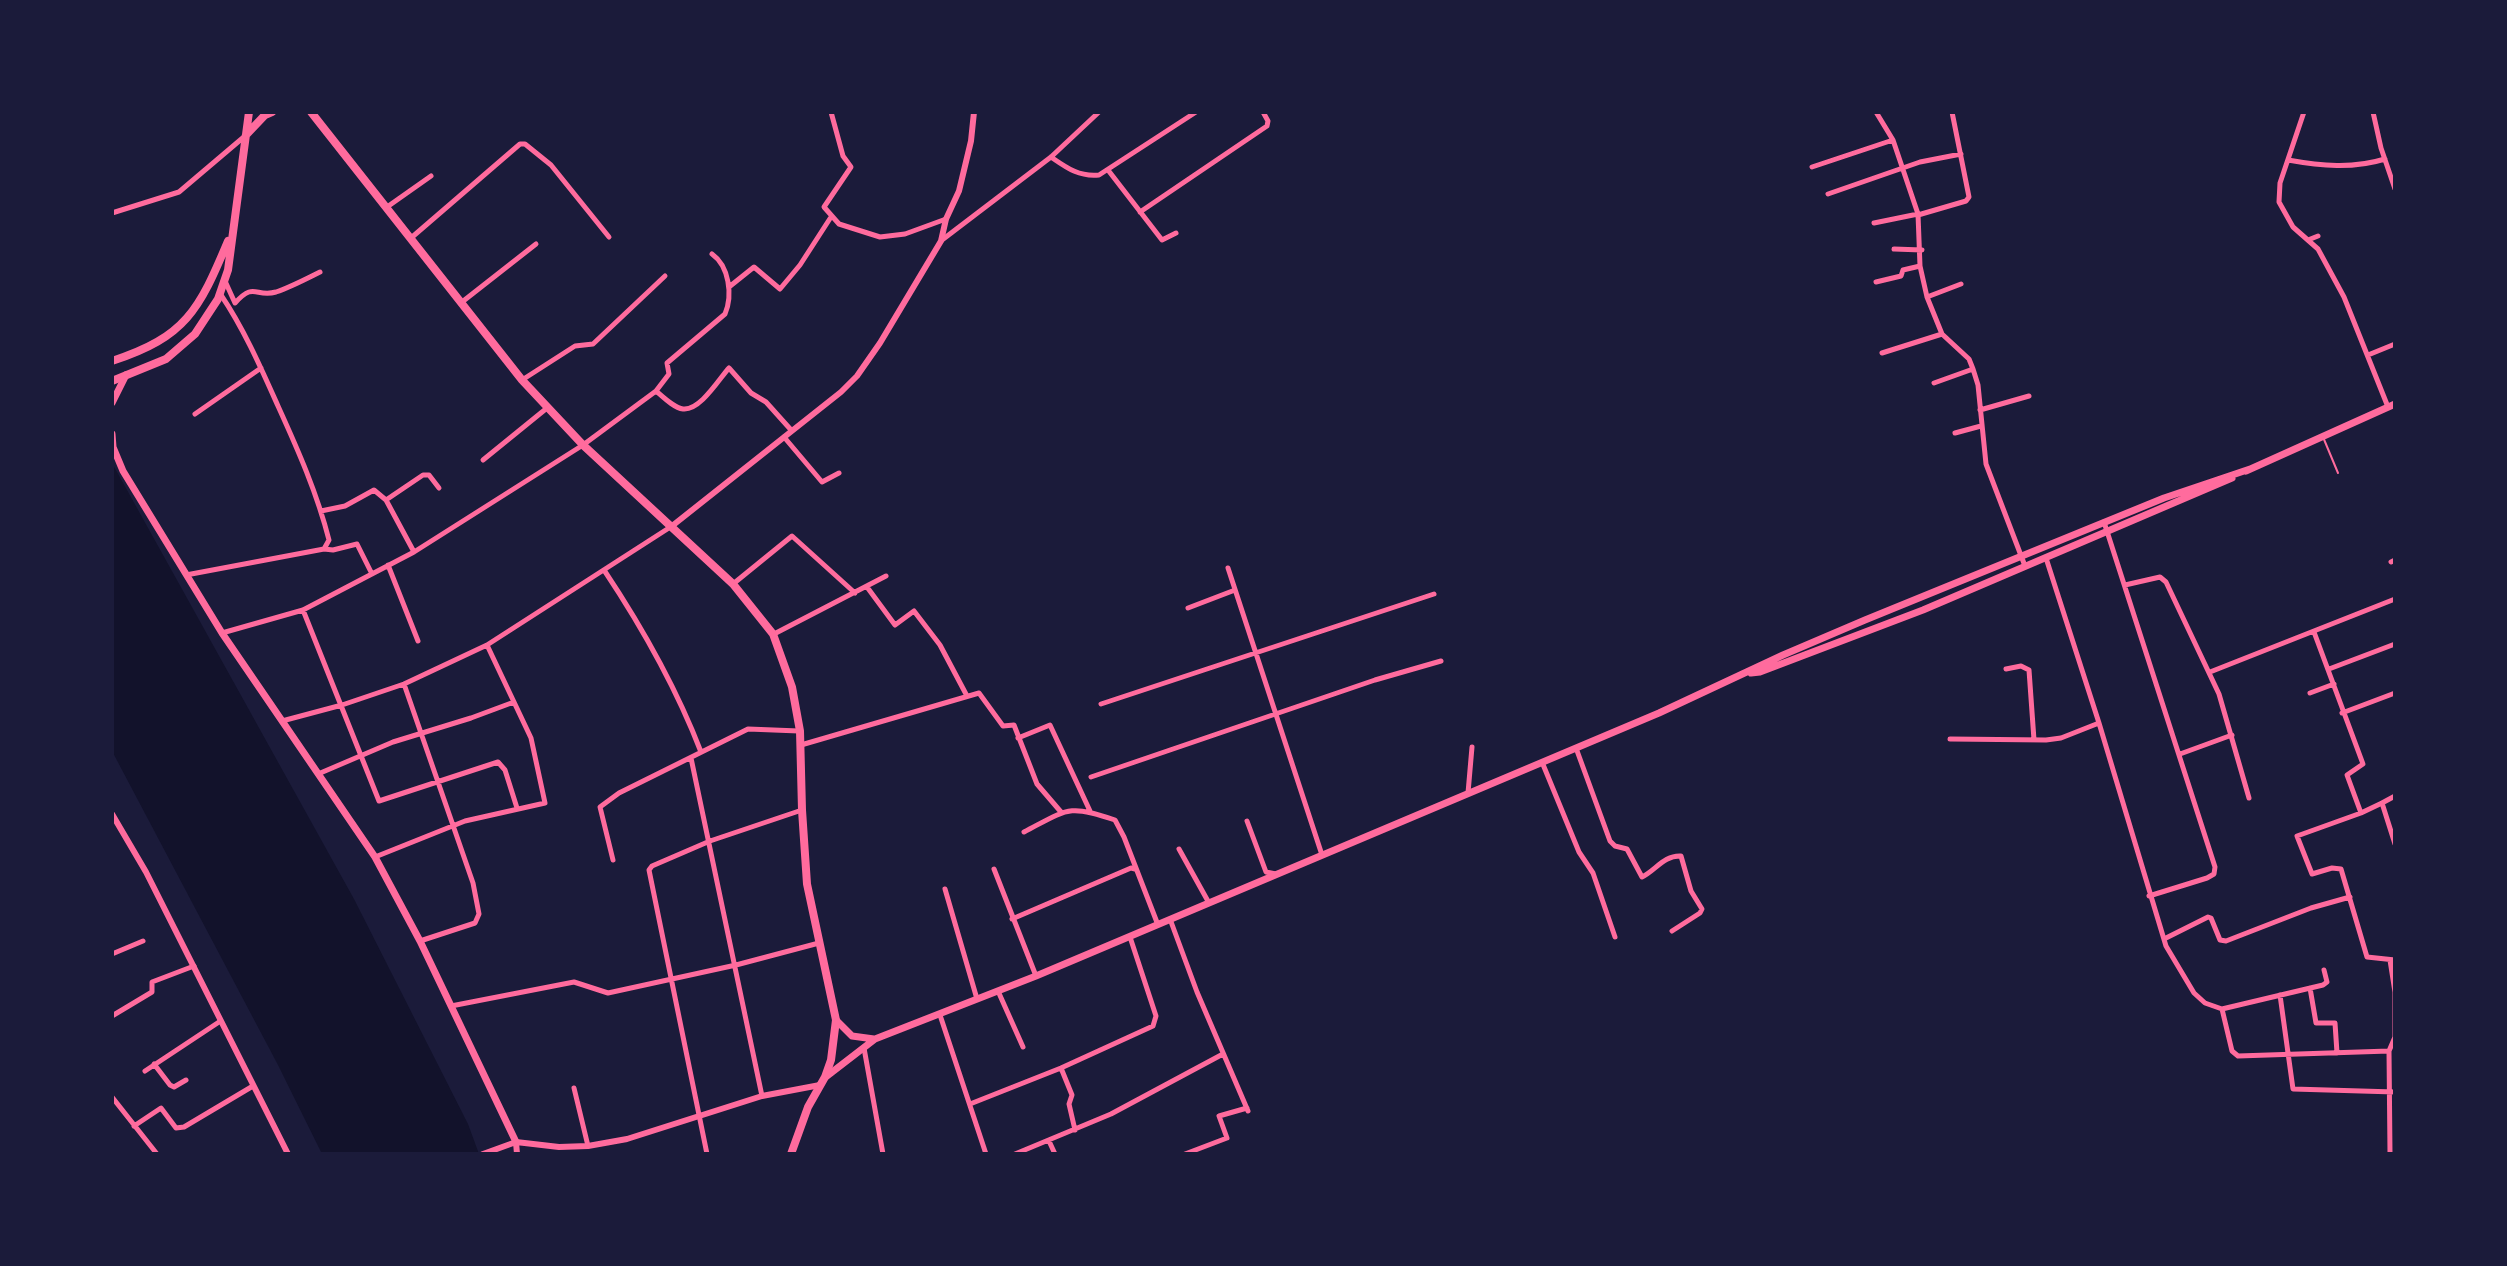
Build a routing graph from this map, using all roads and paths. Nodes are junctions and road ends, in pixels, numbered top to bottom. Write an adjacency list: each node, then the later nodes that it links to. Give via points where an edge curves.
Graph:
1 (249, 112): 13 (highway)
2 (272, 112): 13 (highway)
3 (311, 112): 25 (highway)
4 (831, 112): 29 (street, via 851,167 824,207)
5 (974, 112): 30 (street, via 959,191)
6 (1099, 112): 16 (street)
7 (1196, 112): 20 (street)
8 (1263, 112): 26 (street, via 1267,126)
9 (1876, 112): 14 (street)
10 (1952, 112): 15 (street)
11 (2304, 112): 18 (street)
12 (2373, 112): 17 (street)
13 (245, 135): 27 (street, via 179,192); 32 (highway)
14 (1893, 140): 19 (street); 21 (street)
15 (1961, 154): 21 (street); 28 (street, via 1968,199)
16 (1051, 157): 20 (street, via 1087,176); 36 (street)
17 (2385, 159): 18 (street, via 2364,166); 23 (street)
18 (2288, 160): 38 (street, via 2279,202 2293,227)
19 (1812, 167)
20 (1108, 170): 26 (street)
21 (1903, 170): 24 (street); 28 (street)
22 (431, 176): 25 (street)
23 (2395, 189)
24 (1828, 194)
25 (386, 208): 37 (highway)
26 (1140, 212): 33 (street, via 1162,240)
27 (112, 213)
28 (1918, 214): 31 (street); 41 (street)
29 (831, 217): 30 (street, via 880,237); 49 (street, via 780,289 754,267)
30 (946, 222): 36 (street)
31 (1874, 223)
32 (233, 229): 46 (highway); 57 (highway, via 192,314 141,351)
33 (1176, 233)
34 (2318, 236): 38 (street)
35 (609, 237): 37 (street, via 551,165 520,144)
36 (942, 237): 72 (street, via 857,376)
37 (411, 239): 52 (highway)
38 (2308, 240): 56 (street, via 2344,297)
39 (536, 244): 52 (street)
40 (1894, 249): 41 (street)
41 (1922, 250): 43 (street)
42 (712, 254): 49 (street)
43 (1920, 266): 47 (street); 51 (street)
44 (320, 272): 46 (street, via 279,291 246,291 235,303)
45 (665, 276): 61 (street, via 593,344 575,346)
46 (225, 279): 50 (highway)
47 (1876, 282)
48 (1961, 284): 51 (street)
49 (729, 287): 64 (street, via 725,314 667,363 669,374)
50 (220, 293): 58 (street); 60 (highway, via 195,334 166,359)
51 (1927, 297): 53 (street)
52 (461, 303): 61 (highway)
53 (1942, 334): 55 (street); 59 (street)
54 (2395, 344): 56 (street)
55 (1882, 353)
56 (2368, 355): 67 (street)
57 (112, 361)
58 (261, 368): 70 (street); 84 (street)
59 (1973, 369): 63 (street); 69 (street)
60 (126, 375): 62 (highway); 66 (main road)
61 (522, 380): 68 (highway)
62 (112, 381)
63 (1934, 383)
64 (656, 391): 72 (street, via 686,409 729,368); 77 (street)
65 (2029, 396): 69 (street)
66 (112, 403)
67 (2392, 405): 75 (main road)
68 (547, 408): 77 (highway); 78 (street)
69 (1980, 410): 71 (street)
70 (195, 414)
71 (1981, 426): 73 (street); 90 (street, via 1986,464)
72 (792, 431): 76 (street)
73 (1955, 433)
74 (112, 434): 97 (main road, via 123,471)
75 (2323, 436): 79 (main road); 81 (lane)
76 (784, 437): 80 (street, via 821,481); 86 (street)
77 (583, 445): 86 (highway); 89 (street)
78 (483, 460)
79 (2250, 469): 85 (main road); 87 (main road)
80 (839, 473)
81 (2338, 473)
82 (439, 488): 83 (street, via 423,475)
83 (386, 500): 84 (street, via 374,490 345,506); 89 (street)
84 (321, 511): 88 (street, via 329,540)
85 (2104, 522): 87 (street); 90 (main road)
86 (672, 526): 95 (street); 99 (highway)
87 (2108, 531): 91 (main road); 100 (street)
88 (324, 549): 96 (street, via 357,544); 97 (street)
89 (414, 552): 92 (street)
90 (2021, 556): 93 (street); 119 (main road)
91 (2046, 558): 93 (main road); 131 (street)
92 (388, 565): 96 (street); 111 (street)
93 (2025, 566): 119 (main road, via 1842,642)
94 (1228, 568): 102 (street)
95 (604, 570): 113 (street); 141 (street, via 678,697)
96 (372, 574): 107 (street)
97 (186, 575): 109 (main road)
98 (886, 576): 101 (street)
99 (733, 584): 103 (street, via 792,536); 110 (highway)
100 (2125, 585): 118 (street, via 2163,578); 142 (street)
101 (867, 587): 103 (street); 124 (street, via 895,625 914,611 940,645)
102 (1235, 590): 106 (street); 114 (street)
103 (855, 593): 110 (street)
104 (1434, 594): 114 (street)
105 (2395, 599): 108 (street)
106 (1188, 608)
107 (303, 610): 109 (street); 127 (street)
108 (2314, 632): 117 (street); 118 (street)
109 (222, 633): 130 (main road)
110 (773, 634): 132 (highway, via 792,687)
111 (418, 641)
112 (2395, 644): 117 (street)
113 (487, 645): 120 (street); 125 (street)
114 (1253, 652): 126 (street); 129 (street)
115 (1441, 661): 129 (street)
116 (2006, 669): 137 (street, via 2029,670)
117 (2329, 669): 121 (street)
118 (2210, 672): 134 (street)
119 (1748, 673): 140 (main road)
120 (404, 684): 127 (street); 133 (street)
121 (2334, 684): 122 (street); 128 (street)
122 (2310, 693)
123 (2395, 693): 128 (street)
124 (967, 696): 135 (street, via 979,693 1003,726 1014,725); 138 (street)
125 (514, 702): 133 (street); 153 (street, via 531,738 545,803)
126 (1101, 704)
127 (342, 705): 130 (street); 143 (street)
128 (2342, 713): 157 (street, via 2363,764 2347,775)
129 (1275, 716): 147 (street); 165 (street)
130 (282, 721): 146 (main road)
131 (2099, 723): 137 (street, via 2061,738); 172 (street)
132 (800, 731): 138 (highway); 141 (street, via 748,729)
133 (421, 734): 143 (street); 148 (street)
134 (2232, 735): 142 (street); 151 (street)
135 (1018, 738): 155 (street, via 1037,784); 156 (street, via 1050,725)
136 (1950, 739): 137 (street)
137 (2034, 740)
138 (801, 745): 154 (highway)
139 (1472, 747): 149 (street)
140 (1576, 748): 145 (main road); 178 (street, via 1610,841 1627,849 1642,877 1681,856 1702,909)
141 (701, 752): 144 (street)
142 (2180, 754): 172 (street, via 2215,871)
143 (360, 755): 146 (street); 148 (street, via 379,801)
144 (691, 758): 162 (street); 167 (street, via 600,807)
145 (1542, 762): 149 (main road); 180 (street, via 1593,873)
146 (318, 774): 166 (main road)
147 (1091, 777)
148 (437, 782): 153 (street, via 498,762); 160 (street)
149 (1468, 794): 165 (main road)
150 (2395, 796): 152 (street)
151 (2249, 798)
152 (2382, 803): 157 (street); 163 (street)
153 (517, 808): 160 (street)
154 (802, 810): 162 (street); 184 (highway, via 807,884)
155 (1061, 812): 156 (street); 161 (street)
156 (1090, 812): 169 (street, via 1115,820)
157 (2361, 813): 173 (street, via 2297,836 2308,870 2341,869)
158 (112, 814): 188 (street)
159 (1247, 821): 170 (street, via 1266,872)
160 (452, 825): 166 (street); 183 (street, via 479,914 475,923)
161 (1024, 832)
162 (710, 841): 187 (street); 191 (street, via 649,870)
163 (2395, 844)
164 (1179, 849): 174 (street)
165 (1322, 856): 170 (main road)
166 (375, 857): 183 (main road)
167 (613, 860)
168 (994, 869): 175 (street)
169 (1136, 870): 175 (street); 177 (street)
170 (1276, 875): 174 (main road)
171 (945, 889): 196 (street)
172 (2149, 896): 181 (street)
173 (2350, 897): 181 (street, via 2226,941 2220,940 2208,917); 186 (street, via 2367,957)
174 (1209, 903): 176 (main road)
175 (1012, 919): 190 (street)
176 (1170, 919): 177 (main road); 209 (street)
177 (1158, 925): 179 (main road)
178 (1672, 931)
179 (1130, 937): 190 (main road); 212 (street, via 1156,1016 1153,1026)
180 (1615, 937)
181 (2164, 939): 198 (street, via 2194,993)
182 (143, 941): 185 (street)
183 (420, 941): 197 (main road)
184 (819, 943): 187 (street); 201 (highway)
185 (112, 954)
186 (2393, 960): 194 (street)
187 (736, 965): 191 (street); 219 (street)
188 (194, 966): 200 (street, via 152,982 152,992); 202 (street)
189 (2324, 970): 192 (street, via 2326,984)
190 (1036, 976): 193 (main road)
191 (671, 980): 197 (street, via 608,993 574,982); 222 (street)
192 (2310, 988): 195 (street); 208 (street, via 2316,1023 2335,1023)
193 (998, 991): 196 (main road); 206 (street)
194 (2395, 992): 203 (street)
195 (2280, 995): 198 (street); 210 (street)
196 (978, 999): 199 (main road)
197 (451, 1006): 226 (main road)
198 (2222, 1009): 210 (street, via 2232,1051 2238,1056)
199 (940, 1015): 204 (main road); 221 (street)
200 (112, 1016)
201 (836, 1020): 204 (main road, via 852,1036); 215 (highway)
202 (219, 1022): 211 (street); 216 (street)
203 (2395, 1037): 207 (street)
204 (875, 1039): 205 (main road)
205 (864, 1047): 215 (main road); 234 (street)
206 (1023, 1047)
207 (2389, 1051): 208 (street); 218 (street)
208 (2337, 1053): 210 (street)
209 (1223, 1054): 224 (street); 238 (street, via 1248,1109 1219,1116 1227,1138)
210 (2290, 1055): 218 (street, via 2291,1086 2297,1090)
211 (154, 1064): 213 (street); 214 (street, via 174,1087)
212 (1061, 1068): 221 (street); 224 (street, via 1072,1095)
213 (145, 1071)
214 (186, 1080)
215 (823, 1081): 219 (street); 233 (highway)
216 (253, 1086): 223 (street, via 184,1127 176,1128 161,1108); 229 (street)
217 (574, 1088): 227 (street)
218 (2393, 1091): 239 (street)
219 (762, 1096): 222 (street)
220 (112, 1097): 223 (street)
221 (970, 1104): 235 (street)
222 (700, 1115): 227 (street); 232 (street)
223 (134, 1126): 228 (street)
224 (1075, 1130): 225 (street)
225 (1049, 1141): 236 (street); 237 (street)
226 (516, 1142): 227 (street); 230 (street); 231 (street)
227 (588, 1146)
228 (157, 1154)
229 (290, 1154)
230 (484, 1154)
231 (517, 1154)
232 (707, 1154)
233 (791, 1154)
234 (883, 1154)
235 (986, 1154)
236 (1015, 1154)
237 (1055, 1154)
238 (1185, 1154)
239 (2390, 1154)

